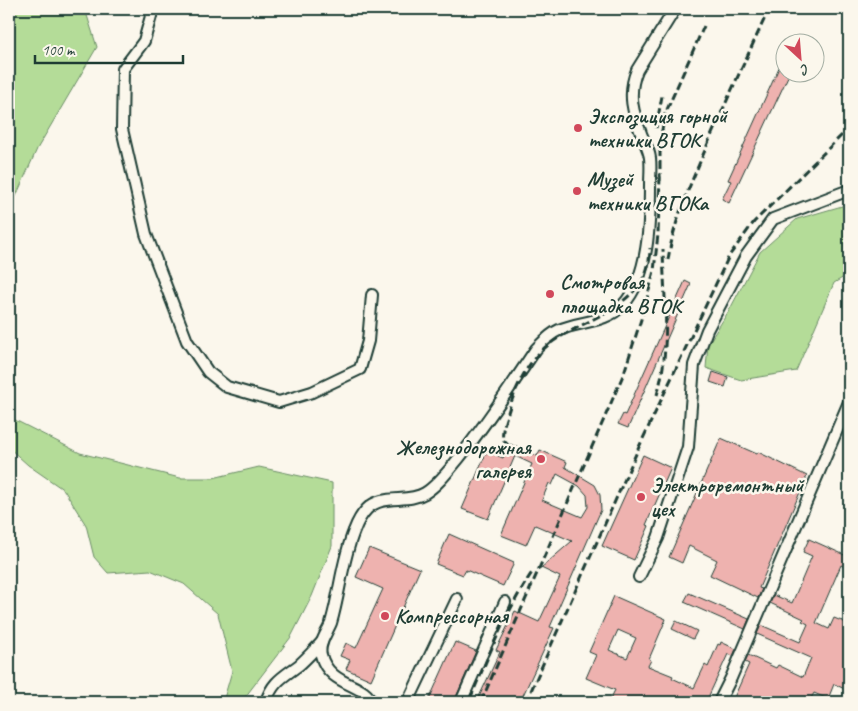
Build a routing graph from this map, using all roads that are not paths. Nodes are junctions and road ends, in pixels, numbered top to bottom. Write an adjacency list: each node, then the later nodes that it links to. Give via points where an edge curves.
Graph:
1 (153, 9): 4 (lane, via 144,41 123,69 122,129 146,234 187,341 208,372 227,387 280,402 312,392 360,369 368,341)
2 (675, 9): 9 (lane, via 633,80 634,114 650,158 650,195 644,260 627,299 606,317 558,330 545,339 484,426 436,484 416,497 378,501 368,508 353,532 331,622)
3 (849, 190): 6 (lane, via 773,219 746,256 707,330 694,365 688,447 658,538)
4 (372, 295)
5 (849, 402): 14 (lane)
6 (639, 576)
7 (457, 599): 12 (lane)
8 (505, 602): 13 (lane)
9 (322, 642): 10 (lane, via 275,683); 11 (lane, via 320,653 328,670 365,692)
10 (266, 702)
11 (371, 702)
12 (408, 702)
13 (461, 702)
14 (719, 702)

